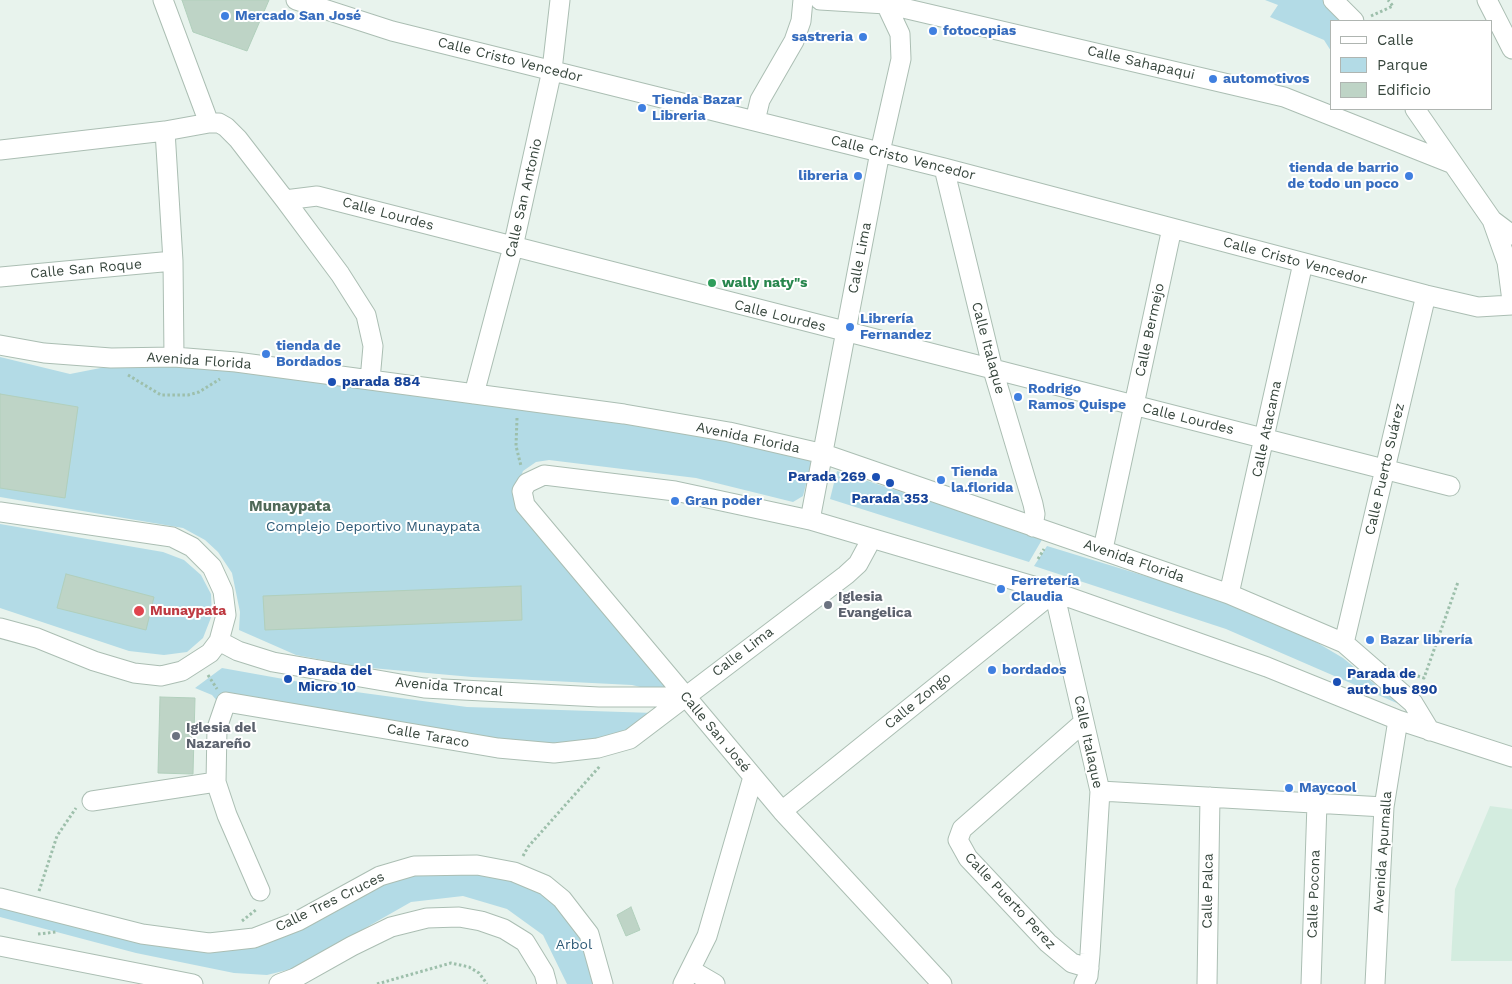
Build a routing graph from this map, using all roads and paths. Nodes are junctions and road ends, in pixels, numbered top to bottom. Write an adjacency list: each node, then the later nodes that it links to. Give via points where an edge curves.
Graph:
1 (163, 0): 15 (street)
2 (296, 0): 12 (street, Calle Cristo Vencedor, via 392,31)
3 (560, 0): 12 (street, Calle San Antonio)
4 (803, 0): 14 (street, via 794,41 760,100)
5 (820, 0): 9 (street, Calle Sahapaqui)
6 (1334, 0): 10 (street)
7 (1388, 0): 10 (path, via 1393,6)
8 (1487, 0): 11 (street)
9 (885, 2): 18 (street, Calle Lima, via 900,34 902,59); 19 (street, Calle Sahapaqui, via 1284,97)
10 (1362, 19)
11 (1512, 49)
12 (552, 70): 14 (street, Calle Cristo Vencedor); 25 (street, Calle San Antonio)
13 (1416, 110): 19 (street)
14 (755, 121): 18 (street, Calle Cristo Vencedor)
15 (208, 123): 16 (street); 21 (street, via 219,123 238,139)
16 (165, 131): 17 (street); 26 (street)
17 (0, 150)
18 (880, 152): 20 (street, Calle Cristo Vencedor); 32 (street, Calle Lima)
19 (1453, 164): 22 (street)
20 (944, 168): 23 (street, Calle Cristo Vencedor); 37 (street, Calle Italaque)
21 (285, 200): 25 (street, Calle Lourdes, via 317,196); 38 (street, via 340,274 366,316 373,346)
22 (1492, 220): 24 (street); 30 (street, via 1506,262)
23 (1172, 228): 27 (street, Calle Cristo Vencedor); 40 (street, Calle Bermejo)
24 (1512, 235)
25 (514, 247): 32 (street, Calle Lourdes); 39 (street, Calle San Antonio)
26 (173, 261): 28 (street, Calle San Roque); 34 (street)
27 (1303, 263): 29 (street, Calle Cristo Vencedor); 42 (street, Calle Atacama)
28 (0, 278)
29 (1426, 296): 31 (street, Calle Cristo Vencedor, via 1478,307); 44 (street, Calle Puerto Suárez)
30 (1512, 301)
31 (1512, 305)
32 (846, 333): 37 (street, Calle Lourdes); 43 (street, Calle Lima)
33 (0, 345): 35 (street, Avenida Florida, via 44,353)
34 (174, 357): 35 (street, Avenida Florida); 36 (street, Avenida Florida)
35 (111, 358): 36 (path, via 130,377 161,395 199,392 222,377)
36 (236, 362): 38 (street, Avenida Florida)
37 (993, 370): 40 (street, Calle Lourdes); 49 (street, Calle Italaque, via 1033,504)
38 (370, 380): 39 (street, Avenida Florida)
39 (474, 394): 43 (street, Avenida Florida, via 691,426)
40 (1134, 406): 42 (street, Calle Lourdes); 51 (street, Calle Bermejo)
41 (517, 416): 45 (path, via 516,446)
42 (1265, 439): 44 (street, Calle Lourdes); 54 (street, Calle Atacama)
43 (824, 454): 48 (street, Calle Lima); 49 (street, Avenida Florida)
44 (1386, 469): 46 (street, Calle Lourdes); 57 (street, Calle Puerto Suárez)
45 (523, 471)
46 (1450, 486)
47 (0, 512): 56 (street, via 172,537 192,546 212,567 223,591 226,615)
48 (810, 520): 50 (street); 60 (street, Calle San José, via 675,491 544,475 527,483 522,490 525,505)
49 (1033, 527): 51 (street, Avenida Florida)
50 (871, 540): 53 (street); 60 (street, Calle Lima, via 858,564 846,575)
51 (1103, 549): 54 (street, Avenida Florida)
52 (1458, 582): 59 (path, via 1424,678)
53 (1054, 592): 62 (street, via 1267,667); 63 (street, Calle Italaque); 75 (street, Calle Zongo)
54 (1229, 594): 57 (street, Avenida Florida)
55 (0, 628): 58 (street, via 134,673 161,676 182,671)
56 (219, 641): 58 (street); 60 (street, Avenida Troncal, via 273,662 424,688 599,697)
57 (1344, 643): 64 (street, Avenida Florida, via 1412,703)
58 (199, 662): 61 (path)
59 (1405, 672)
60 (684, 697): 65 (street, Calle Lima); 68 (street, Calle San José)
61 (226, 702): 65 (street, Calle Taraco, via 498,748 554,753 598,748); 69 (street, via 217,728)
62 (1398, 720): 64 (street); 74 (street, Avenida Apumalla)
63 (1084, 722): 70 (street, Calle Italaque); 82 (street, Calle Puerto Perez, via 962,829 958,840 968,858 1048,943)
64 (1430, 731): 66 (street)
65 (630, 739)
66 (1508, 754)
67 (604, 762): 76 (path, via 528,847)
68 (753, 777): 75 (street, Calle San José); 83 (street, via 707,936)
69 (216, 782): 72 (street); 77 (street)
70 (1100, 791): 71 (street); 82 (street, Calle Italaque)
71 (1210, 797): 73 (street); 92 (street, Calle Palca)
72 (92, 801): 79 (path, via 74,809 57,836)
73 (1317, 803): 74 (street); 93 (street, Calle Pocona)
74 (1384, 807): 94 (street, Avenida Apumalla)
75 (782, 811): 91 (street, Calle San José)
76 (514, 872): 80 (street, Calle Tres Cruces, via 478,865 414,866 380,876 298,921 254,938); 89 (street, Calle Tres Cruces, via 545,885 568,906 589,934)
77 (260, 892): 80 (path, via 257,908 238,924)
78 (0, 898): 79 (street, Calle Tres Cruces)
79 (34, 907): 80 (street, Calle Tres Cruces, via 142,934 209,943)
80 (232, 941)
81 (0, 946): 84 (street)
82 (1086, 976)
83 (687, 977): 90 (street)
84 (193, 984)
85 (280, 984): 88 (street, via 391,927 428,918 459,917 504,929 525,942 544,973)
86 (377, 984): 87 (path, via 451,963 469,967 479,973)
87 (487, 984)
88 (546, 984)
89 (603, 984)
90 (715, 984)
91 (942, 984)
92 (1207, 984)
93 (1311, 984)
94 (1375, 984)

